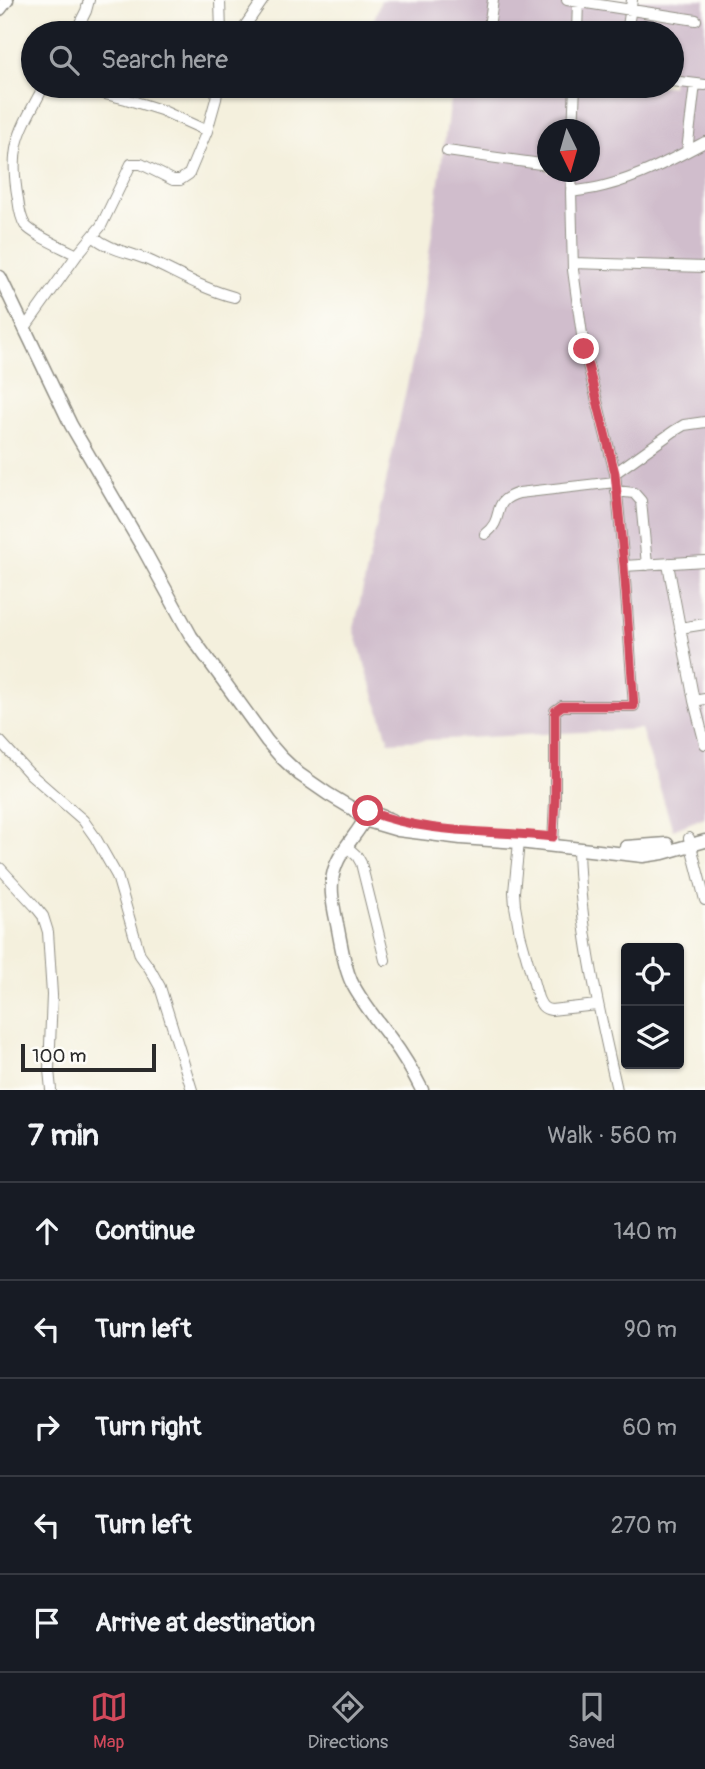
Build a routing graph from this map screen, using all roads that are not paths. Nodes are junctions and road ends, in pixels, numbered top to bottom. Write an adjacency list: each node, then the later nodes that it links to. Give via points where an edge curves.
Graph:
1 (89, 0): 8 (street)
2 (220, 0): 9 (street)
3 (263, 0): 10 (street)
4 (493, 0): 11 (street)
5 (574, 1): 6 (street); 12 (street)
6 (631, 5): 7 (street)
7 (696, 20)
8 (81, 21)
9 (221, 21)
10 (248, 21)
11 (490, 21)
12 (576, 21)
13 (700, 85): 22 (street)
14 (38, 98): 27 (street, via 16,143 14,171 21,215 33,231)
15 (119, 98): 19 (street, via 161,110)
16 (216, 98): 19 (street)
17 (574, 98): 18 (street)
18 (574, 119)
19 (207, 131): 26 (street, via 184,178 173,180 141,164 131,164)
20 (705, 142): 22 (street)
21 (447, 151): 23 (street)
22 (687, 151): 25 (street, via 632,177)
23 (537, 163)
24 (571, 182): 25 (street)
25 (571, 191): 28 (street)
26 (93, 236): 27 (street); 31 (street, via 102,244)
27 (77, 255): 32 (street)
28 (573, 263): 29 (street); 34 (street, via 584,349)
29 (705, 267)
30 (0, 277): 32 (street)
31 (234, 298)
32 (24, 329): 46 (street, via 71,425 205,657 281,757 328,794)
33 (705, 422): 34 (street, via 674,431)
34 (615, 482): 35 (street, via 510,496 501,503 496,523); 38 (street, via 640,501); 39 (street)
35 (485, 534)
36 (705, 561): 37 (street)
37 (668, 564): 38 (street); 41 (street)
38 (647, 565): 39 (street)
39 (624, 566): 48 (street, via 634,706 562,706 555,711)
40 (705, 624): 41 (street)
41 (680, 628): 43 (street)
42 (705, 699): 43 (street)
43 (694, 701): 45 (street)
44 (0, 741): 59 (street, via 83,820 117,876 135,942 160,987)
45 (705, 744)
46 (366, 815): 48 (street, via 424,827); 50 (street, via 398,830); 52 (street)
47 (705, 833): 51 (street)
48 (553, 841): 50 (street); 51 (street, via 637,848); 53 (street)
49 (705, 841): 51 (street)
50 (519, 842): 57 (street, via 515,906 541,1006 551,1010)
51 (690, 842): 53 (street, via 643,856); 55 (street)
52 (346, 846): 56 (street, via 361,863); 60 (street, via 335,865 331,888 346,967)
53 (578, 849): 57 (street, via 582,912)
54 (0, 868): 58 (street, via 43,916 48,932)
55 (705, 900)
56 (384, 960)
57 (597, 1005): 61 (street)
58 (51, 1090)
59 (192, 1090)
60 (422, 1090)
61 (616, 1090)

